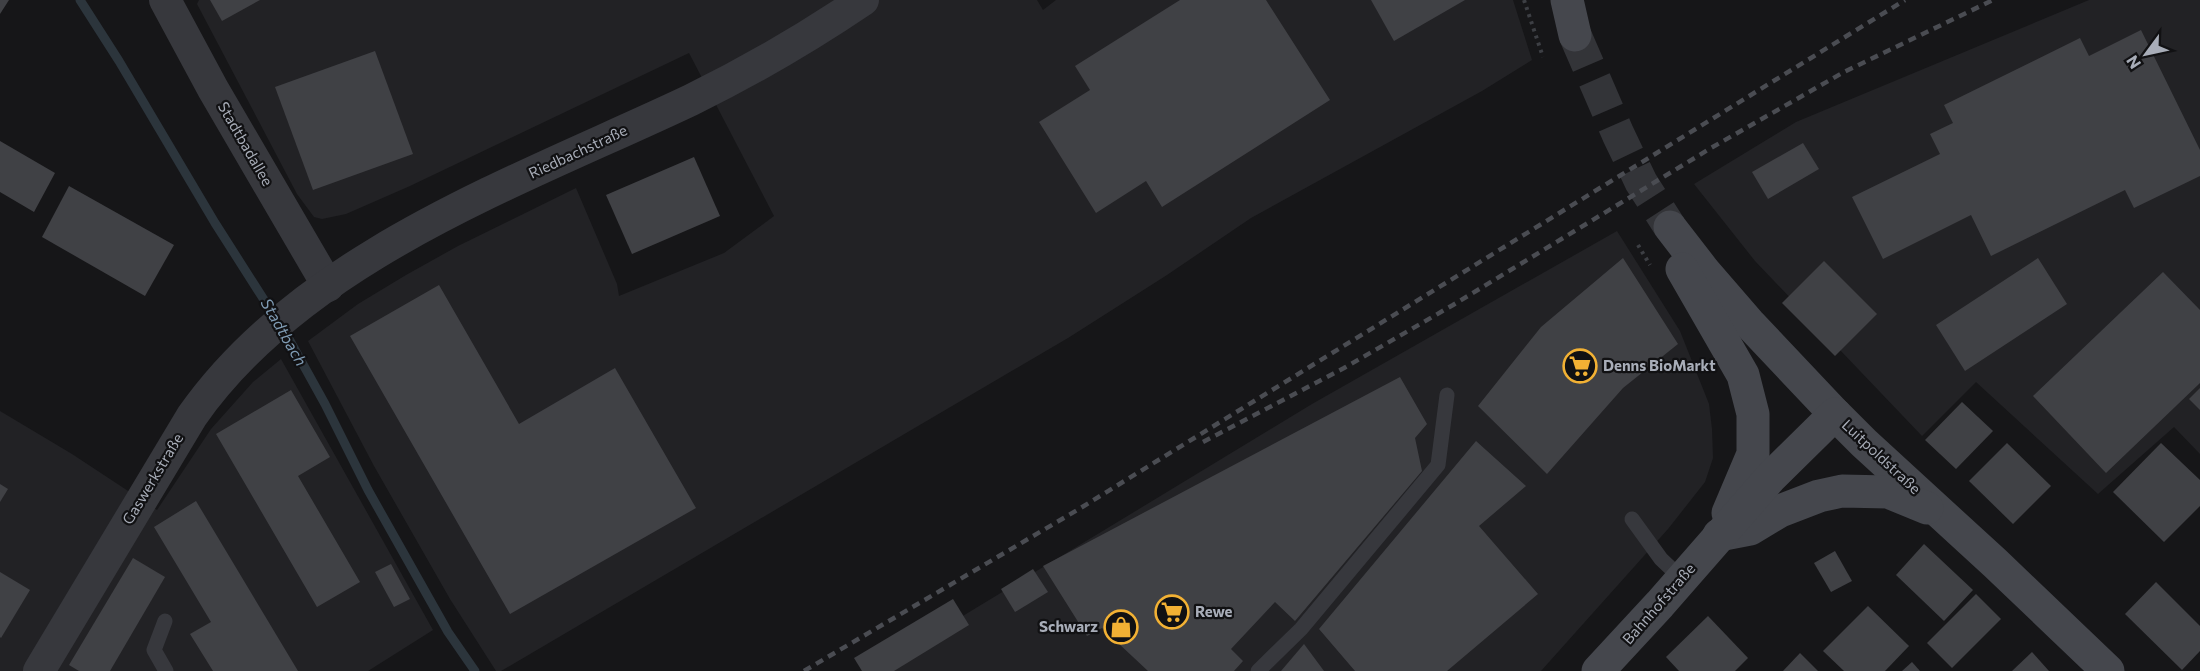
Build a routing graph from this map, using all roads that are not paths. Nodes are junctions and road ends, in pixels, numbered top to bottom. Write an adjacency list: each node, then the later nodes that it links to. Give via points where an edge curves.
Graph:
1 (165, 0): 5 (street, Stadtbadallee)
2 (863, 0): 5 (street, Riedbachstraße, via 769,60 441,217)
3 (1567, 0): 4 (street)
4 (1575, 35)
5 (328, 286): 6 (street, Riedbachstraße)
6 (296, 310): 14 (street, Gaswerkstraße, via 210,390)
7 (1447, 395): 16 (lane, via 1438,465 1301,629)
8 (1835, 414): 9 (street, Luitpoldstraße); 11 (street, Bahnhofstraße); 11 (street, Luitpoldstraße, via 1749,323 1670,227 1679,263 1743,375 1753,414 1753,454)
9 (1944, 515): 11 (street, via 1888,492 1842,491 1780,511 1750,529); 18 (street, Luitpoldstraße)
10 (1632, 519): 12 (lane, via 1661,559)
11 (1719, 536): 12 (street, Bahnhofstraße)
12 (1682, 578): 17 (street, Bahnhofstraße)
13 (165, 621): 15 (lane, via 154,650)
14 (39, 671)
15 (166, 671)
16 (1258, 671)
17 (1598, 671)
18 (2108, 671)

